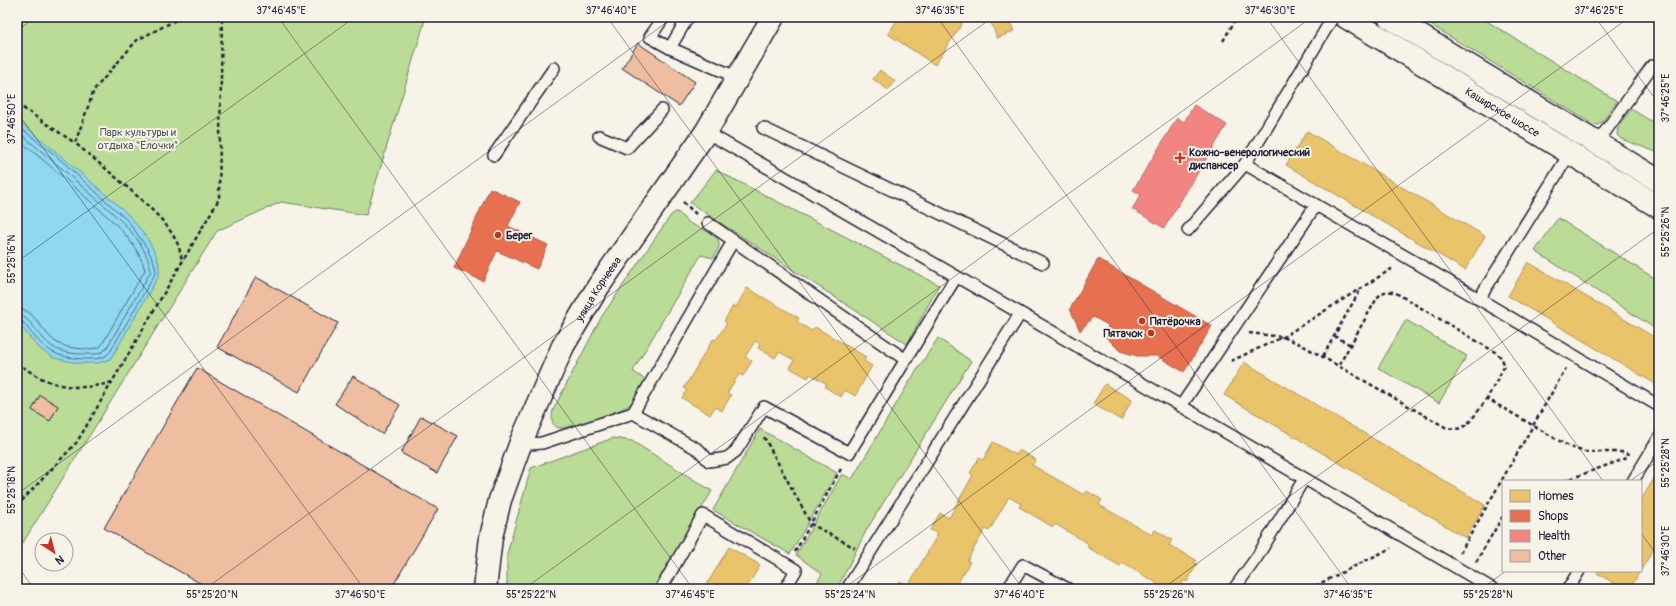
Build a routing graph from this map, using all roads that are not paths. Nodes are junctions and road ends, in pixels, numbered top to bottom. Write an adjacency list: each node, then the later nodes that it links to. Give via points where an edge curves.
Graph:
1 (664, 17): 7 (lane, via 650,37)
2 (688, 17): 7 (lane)
3 (773, 17): 10 (main road, улица Корнеева)
4 (1333, 17): 18 (lane)
5 (1346, 17): 16 (main road, Каширское шоссе)
6 (1389, 17): 15 (main road, Каширское шоссе)
7 (670, 48): 10 (lane)
8 (1652, 66): 15 (lane)
9 (554, 68): 17 (lane)
10 (738, 78): 13 (main road, улица Корнеева)
11 (662, 110): 14 (lane, via 627,148)
12 (763, 128): 25 (lane)
13 (706, 132): 26 (lane); 34 (main road, улица Корнеева, via 586,306 560,352)
14 (599, 136)
15 (1597, 143): 19 (main road, Каширское шоссе)
16 (1570, 153): 21 (main road, Каширское шоссе); 27 (lane)
17 (494, 155)
18 (1245, 164): 20 (lane); 23 (lane)
19 (1659, 181)
20 (1316, 204): 27 (lane); 30 (lane)
21 (1659, 208)
22 (708, 223): 24 (lane)
23 (1188, 230)
24 (733, 241): 29 (lane); 32 (lane)
25 (1043, 264)
26 (956, 277): 28 (lane); 29 (lane)
27 (1479, 299): 31 (lane)
28 (1020, 314): 30 (lane); 41 (lane)
29 (906, 360): 32 (lane, via 849,452 764,407 736,451 727,458 710,461 699,450)
30 (1182, 406): 35 (lane)
31 (1659, 406)
32 (633, 413): 34 (lane, via 542,444)
33 (1659, 438): 36 (lane)
34 (521, 442): 38 (main road, улица Корнеева, via 495,517)
35 (1304, 479): 44 (lane, via 1257,557); 45 (lane)
36 (1634, 480)
37 (1578, 572): 46 (lane)
38 (485, 589)
39 (661, 589): 40 (lane, via 703,515 796,570)
40 (785, 589)
41 (847, 589)
42 (1008, 589): 43 (lane, via 1023,564)
43 (1068, 589)
44 (1234, 589)
45 (1493, 589)
46 (1568, 589)

